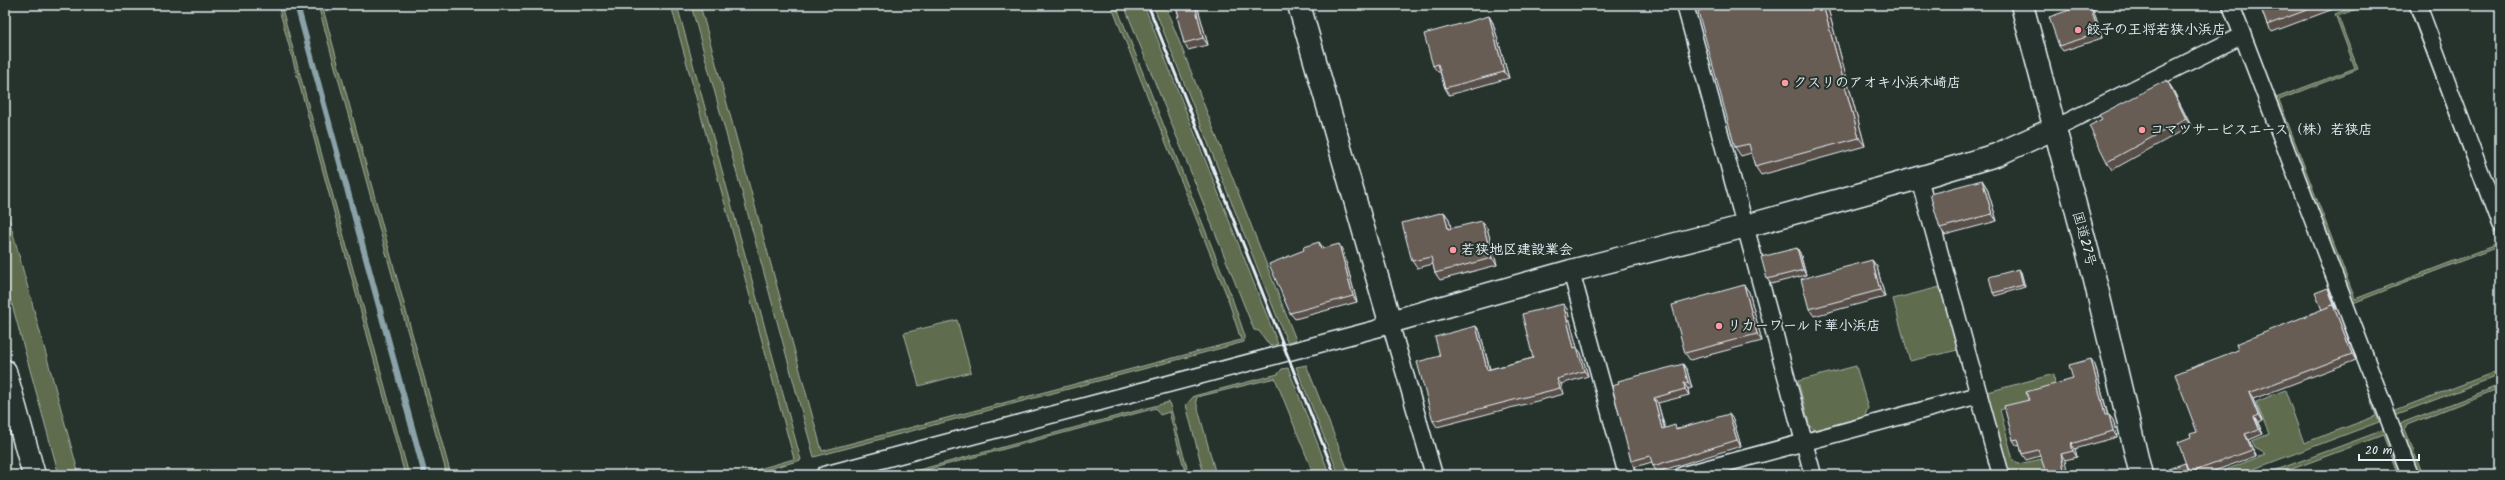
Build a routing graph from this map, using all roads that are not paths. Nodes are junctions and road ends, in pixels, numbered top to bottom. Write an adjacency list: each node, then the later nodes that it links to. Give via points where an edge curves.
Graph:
1 (1299, 5): 12 (main road)
2 (1685, 5): 10 (street)
3 (2023, 5): 7 (main road, 国道27号)
4 (2231, 5): 6 (street)
5 (2418, 5): 9 (street)
6 (2243, 35): 7 (street); 24 (street)
7 (2053, 129): 8 (main road, via 1996,155); 23 (main road, 国道27号, via 2094,276)
8 (1918, 178): 10 (main road); 14 (street)
9 (2500, 224)
10 (1746, 226): 11 (main road); 15 (street)
11 (1571, 271): 12 (main road); 19 (street)
12 (1390, 322): 17 (street, via 1376,329); 18 (street)
13 (5, 371): 16 (main road)
14 (1979, 395): 15 (street); 22 (street)
15 (1804, 441): 20 (street); 21 (street)
16 (34, 475)
17 (824, 475)
18 (1434, 475)
19 (1627, 475)
20 (1683, 475)
21 (1813, 475)
22 (2000, 475)
23 (2141, 475)
24 (2410, 475)

